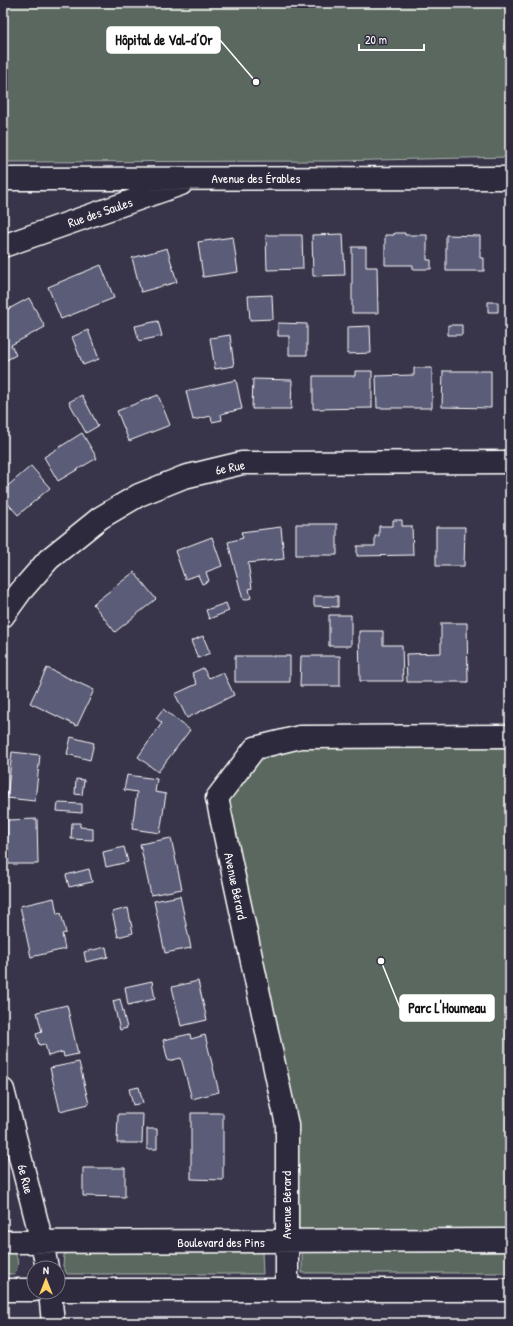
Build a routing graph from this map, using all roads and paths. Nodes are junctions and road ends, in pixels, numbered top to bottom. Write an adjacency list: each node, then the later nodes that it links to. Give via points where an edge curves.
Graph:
1 (3, 178): 2 (street, Avenue des Érables)
2 (197, 178): 3 (street, Avenue des Érables); 4 (street, Rue des Saules)
3 (510, 178)
4 (3, 246)
5 (510, 462): 6 (street, 6e Rue, via 242,463 184,477 139,495 100,518 49,559 20,591)
6 (3, 616)
7 (510, 736): 10 (street, Avenue Bérard, via 300,736 255,748 217,798 287,1125)
8 (3, 1090): 12 (street, 6e Rue)
9 (510, 1240): 10 (street, Boulevard des Pins)
10 (286, 1241): 12 (street, Boulevard des Pins); 17 (street, Avenue Bérard)
11 (3, 1242): 12 (street, Boulevard des Pins)
12 (42, 1242): 13 (street, 6e Rue)
13 (45, 1260)
14 (3, 1290): 15 (street)
15 (26, 1290)
16 (66, 1290): 17 (street)
17 (287, 1290): 18 (street)
18 (510, 1290)
19 (51, 1300): 20 (street)
20 (54, 1323)

